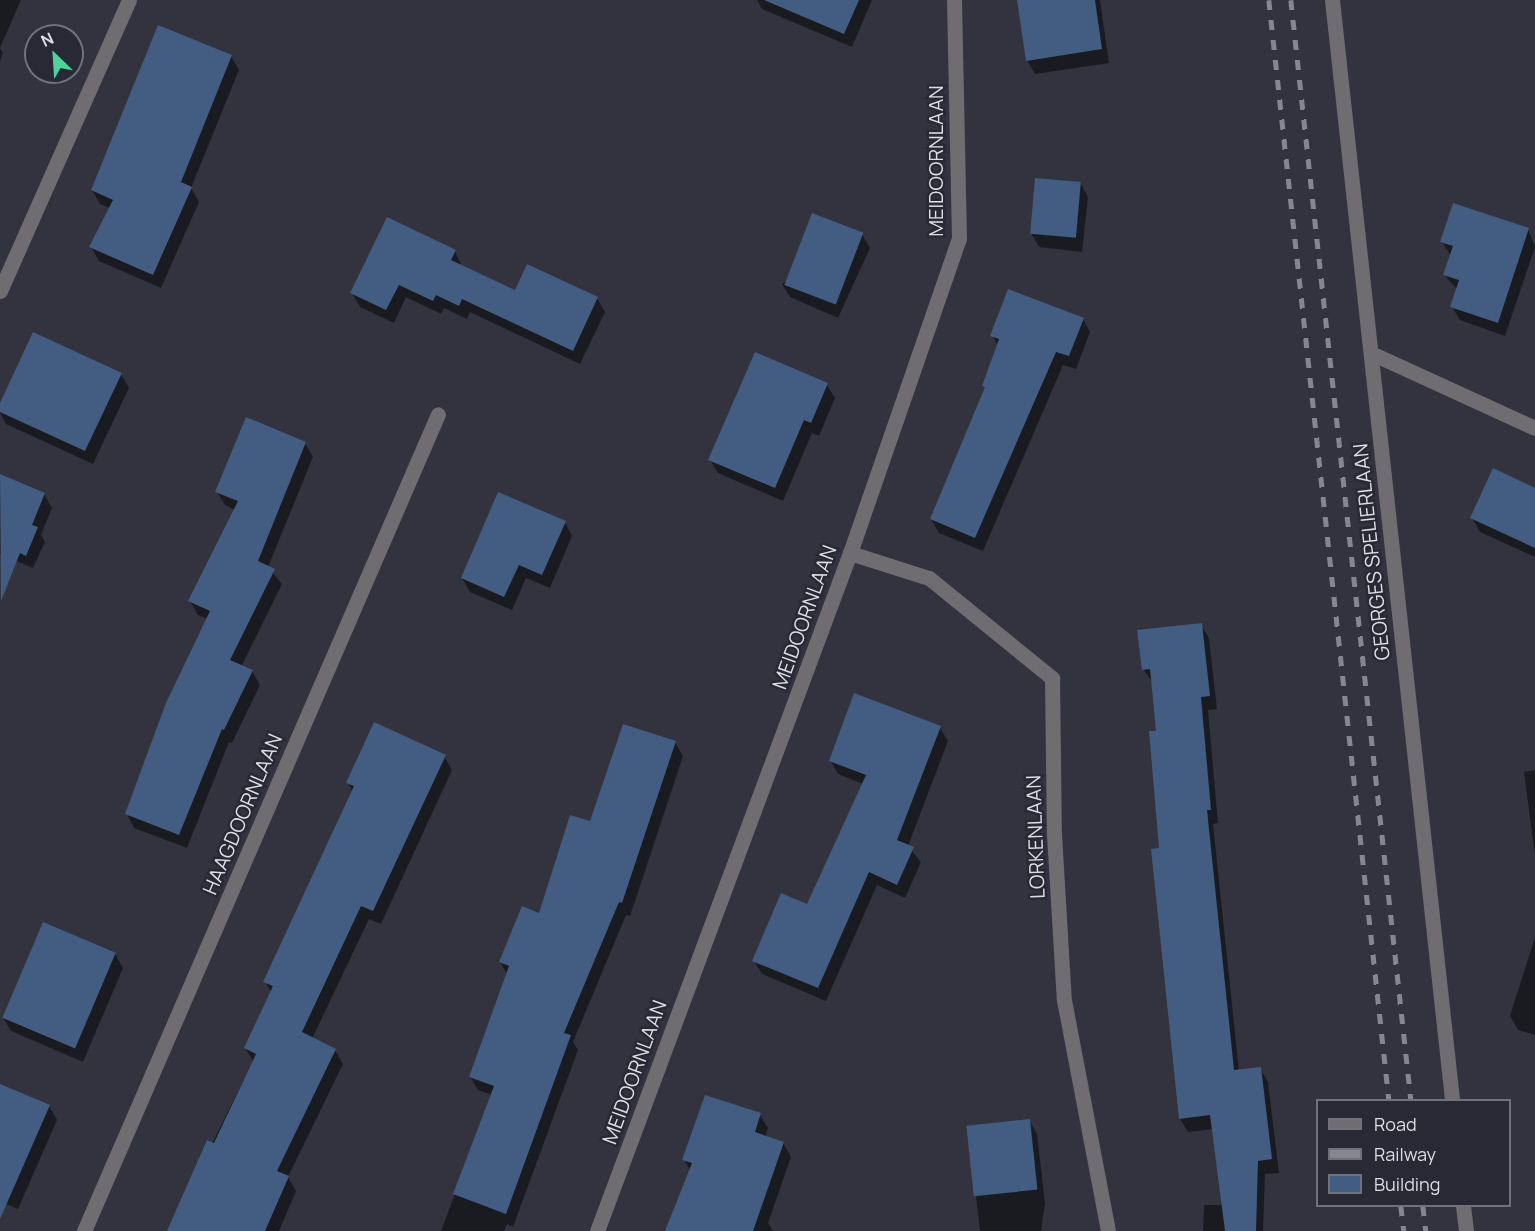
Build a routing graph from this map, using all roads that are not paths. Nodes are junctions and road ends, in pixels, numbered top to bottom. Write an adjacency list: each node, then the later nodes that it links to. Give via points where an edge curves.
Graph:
1 (129, 0): 4 (street)
2 (954, 0): 8 (street, MEIDOORNLAAN, via 959,239)
3 (1332, 0): 5 (street, GEORGES SPELIERLAAN)
4 (0, 291)
5 (1371, 353): 7 (street); 9 (street, GEORGES SPELIERLAAN)
6 (438, 414): 11 (street, HAAGDOORNLAAN)
7 (1535, 428)
8 (850, 553): 12 (street, MEIDOORNLAAN); 13 (street, LORKENLAAN, via 929,578 1052,678 1054,834 1064,1000)
9 (1452, 1099)
10 (1463, 1207): 14 (street)
11 (84, 1231)
12 (597, 1231)
13 (1108, 1231)
14 (1466, 1231)

